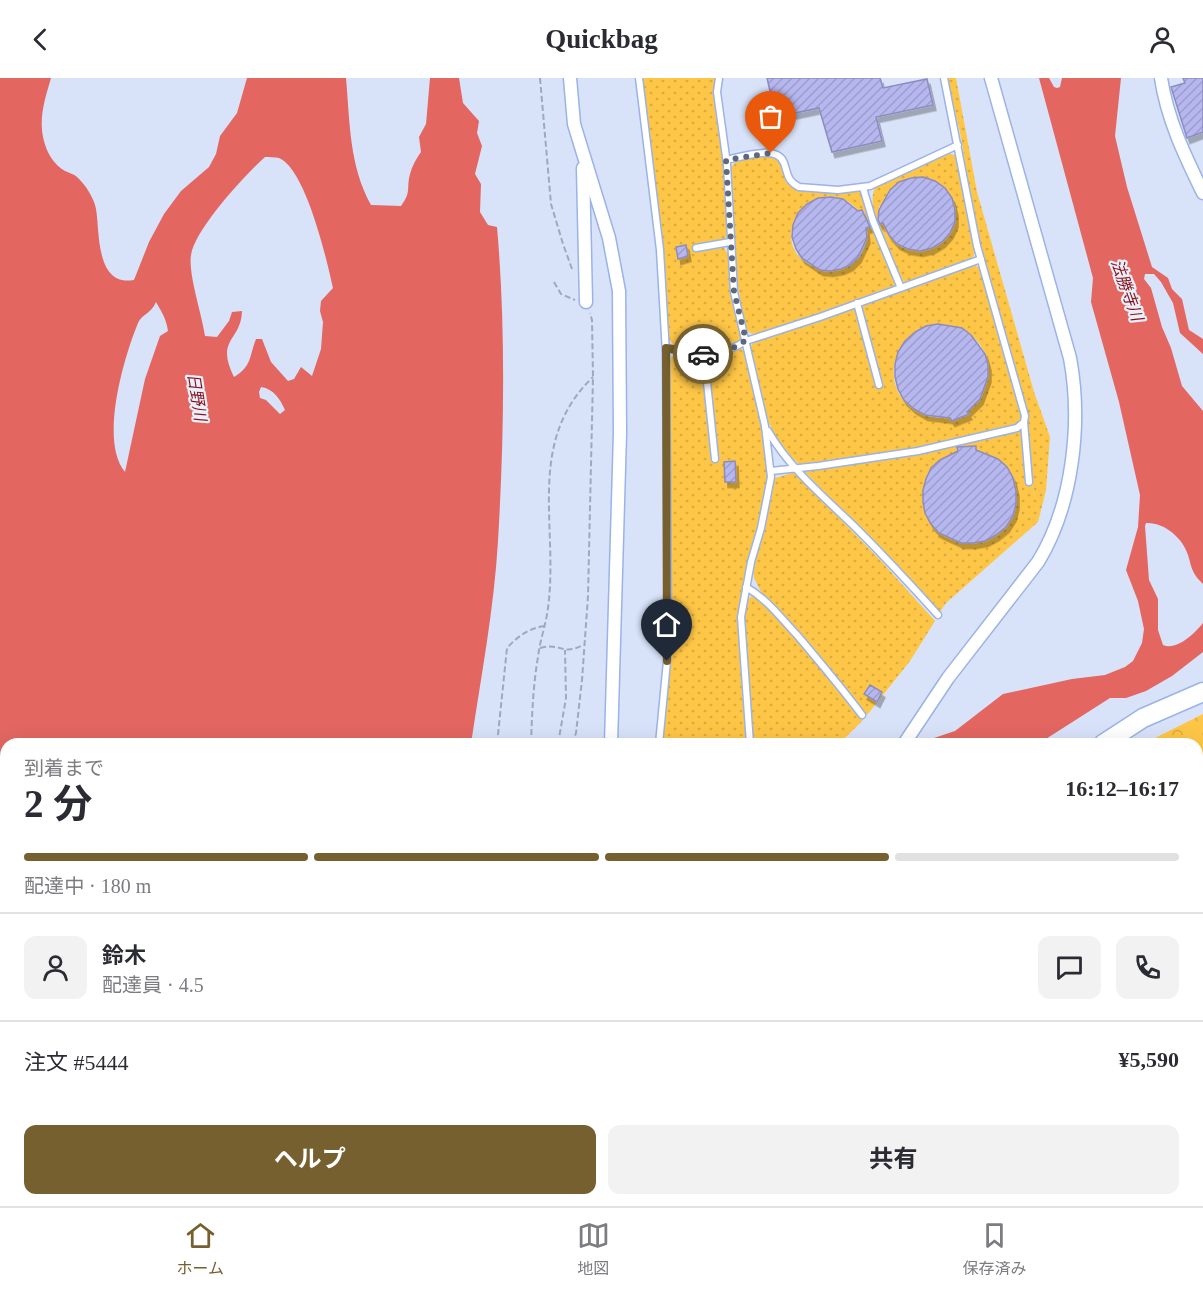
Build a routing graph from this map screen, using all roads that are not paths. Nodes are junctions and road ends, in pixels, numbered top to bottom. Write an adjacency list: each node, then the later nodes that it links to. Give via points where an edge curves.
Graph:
1 (570, 78): 8 (street, via 574,124)
2 (639, 78): 19 (lane, via 660,250)
3 (719, 78): 9 (lane, via 717,92)
4 (944, 78): 7 (lane)
5 (991, 78): 35 (street, via 1070,358 1076,396 1074,441 1061,511 1049,545 948,678)
6 (1161, 78): 11 (street, via 1164,102)
7 (958, 145): 10 (lane); 14 (lane)
8 (583, 154): 16 (street); 32 (street, via 609,237 620,291)
9 (726, 160): 10 (lane, via 771,153 784,160 788,180 799,187); 12 (lane)
10 (863, 188): 15 (lane)
11 (1203, 193)
12 (730, 242): 13 (lane); 18 (lane, via 734,292)
13 (696, 248)
14 (981, 260): 15 (lane); 22 (lane)
15 (901, 288): 17 (lane)
16 (586, 302)
17 (857, 303): 18 (lane); 21 (lane)
18 (746, 340): 20 (lane, via 735,348); 23 (lane)
19 (666, 348): 20 (lane); 33 (lane, via 668,617)
20 (707, 355): 24 (lane)
21 (879, 385)
22 (1024, 422): 25 (lane, via 1017,428 918,451); 27 (lane)
23 (765, 426): 25 (lane); 26 (lane)
24 (715, 459)
25 (795, 468): 26 (lane); 29 (lane)
26 (771, 471): 28 (lane)
27 (1029, 482)
28 (747, 587): 31 (lane, via 776,612); 34 (lane, via 741,626)
29 (938, 615)
30 (1203, 692): 36 (main road, via 1143,718)
31 (862, 715)
32 (611, 738)
33 (660, 738)
34 (750, 738)
35 (908, 738)
36 (1110, 738)

